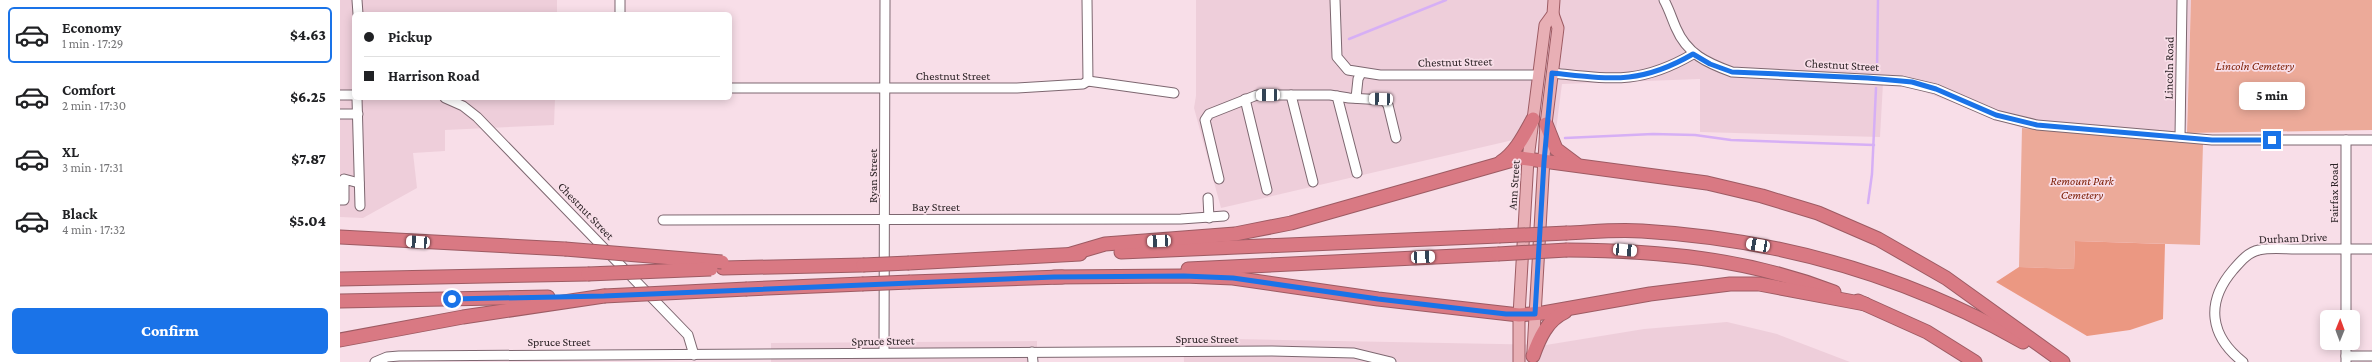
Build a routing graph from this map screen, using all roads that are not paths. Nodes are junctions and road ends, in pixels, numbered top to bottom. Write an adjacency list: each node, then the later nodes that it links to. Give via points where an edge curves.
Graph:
1 (357, 0): 9 (street)
2 (620, 0): 10 (street)
3 (885, 0): 18 (street, Ryan Street)
4 (1087, 0): 16 (street)
5 (1335, 0): 13 (street, Chestnut Street, via 1337,57 1348,70)
6 (1554, 0): 11 (main road, Ann Street)
7 (1664, 0): 12 (street, via 1685,45)
8 (2182, 0): 32 (street, Lincoln Road)
9 (358, 12)
10 (620, 12)
11 (1553, 14): 14 (main road, Ann Street, via 1558,28); 15 (main road, Ann Street, via 1545,25)
12 (1693, 54): 14 (street, via 1662,71 1636,77 1602,78); 32 (street, Chestnut Street, via 1732,72 1912,82 1936,89 1996,115 2037,125)
13 (1361, 73): 15 (street, Chestnut Street); 24 (street)
14 (1552, 73): 31 (main road, Ann Street)
15 (1539, 75): 30 (main road, Ann Street)
16 (1088, 81): 18 (street, Chestnut Street, via 1082,84 1017,88); 19 (street, Chestnut Street)
17 (732, 88): 18 (street, Chestnut Street)
18 (885, 88): 52 (street, Ryan Street)
19 (1174, 93)
20 (340, 95): 21 (street)
21 (352, 95)
22 (1291, 95): 23 (street); 25 (street, via 1257,95); 43 (street)
23 (1337, 96): 24 (street); 40 (street)
24 (1356, 98): 33 (street, via 1384,100 1388,105)
25 (1245, 99): 42 (street, via 1209,114 1205,120); 45 (street)
26 (357, 100): 29 (street)
27 (450, 100): 70 (street, Chestnut Street, via 477,117 688,335)
28 (340, 114): 29 (street)
29 (358, 114): 44 (street)
30 (1533, 120): 36 (main road, Ann Street); 38 (highway, via 1509,156)
31 (1546, 124): 37 (main road, Ann Street); 39 (highway, via 1556,149 1569,161)
32 (2180, 137): 34 (street, Chestnut Street, via 2212,140)
33 (1396, 138)
34 (2346, 140): 35 (street, Chestnut Street); 54 (street, Fairfax Road)
35 (2372, 140)
36 (1528, 159): 37 (highway); 38 (highway, via 1520,158); 66 (main road, Ann Street)
37 (1544, 162): 39 (highway); 65 (main road, Ann Street)
38 (1495, 165): 56 (highway, via 1291,223 1235,234 1104,244)
39 (1581, 167): 82 (highway, via 1707,183 1818,213 1878,239 1946,278)
40 (1357, 173)
41 (342, 179): 44 (street); 47 (street, via 344,200)
42 (1218, 179)
43 (1313, 182)
44 (359, 183): 48 (street)
45 (1268, 190)
46 (1208, 198): 50 (street)
47 (340, 200)
48 (360, 206)
49 (1224, 216): 50 (street, Bay Street)
50 (1209, 218): 52 (street, Bay Street)
51 (663, 220): 52 (street, Bay Street)
52 (885, 220): 68 (street, Ryan Street)
53 (340, 237): 57 (highway, bridge, via 565,249)
54 (2346, 249): 55 (street, Durham Drive); 64 (street, Fairfax Road); 83 (street, Durham Drive, via 2259,250 2249,254 2238,264 2219,292 2215,316 2222,342)
55 (2372, 249)
56 (1071, 254): 57 (highway, bridge, via 863,265); 81 (highway, bridge, via 1640,231 1715,237 1828,260 1903,285 1943,301)
57 (723, 265): 59 (highway, bridge, via 588,274)
58 (1054, 277): 60 (highway, bridge); 62 (highway, bridge, via 1566,250 1625,250 1737,263 1783,274); 66 (highway, via 1233,278 1378,299)
59 (340, 279)
60 (604, 296): 61 (highway); 67 (highway, via 463,317)
61 (340, 301)
62 (1865, 304): 63 (highway, via 1759,284 1730,284 1650,294); 80 (highway, via 1927,332)
63 (1570, 309): 65 (highway); 74 (highway, via 1552,321 1538,343)
64 (2346, 310)
65 (1535, 314): 66 (highway); 74 (main road, Ann Street)
66 (1519, 315): 79 (main road, Ann Street)
67 (340, 340)
68 (884, 352): 69 (street, Spruce Street); 73 (street, Spruce Street)
69 (1032, 352): 77 (street); 78 (street, Spruce Street, via 1335,351 1368,355)
70 (694, 355): 72 (street, Spruce Street); 73 (street, Spruce Street)
71 (2372, 356): 75 (street)
72 (562, 358): 76 (street, Spruce Street, via 399,356)
73 (763, 358)
74 (1533, 359)
75 (2346, 359)
76 (375, 362)
77 (1033, 362)
78 (1391, 362)
79 (1519, 362)
80 (1975, 362)
81 (2057, 362)
82 (2063, 362)
83 (2243, 362)

